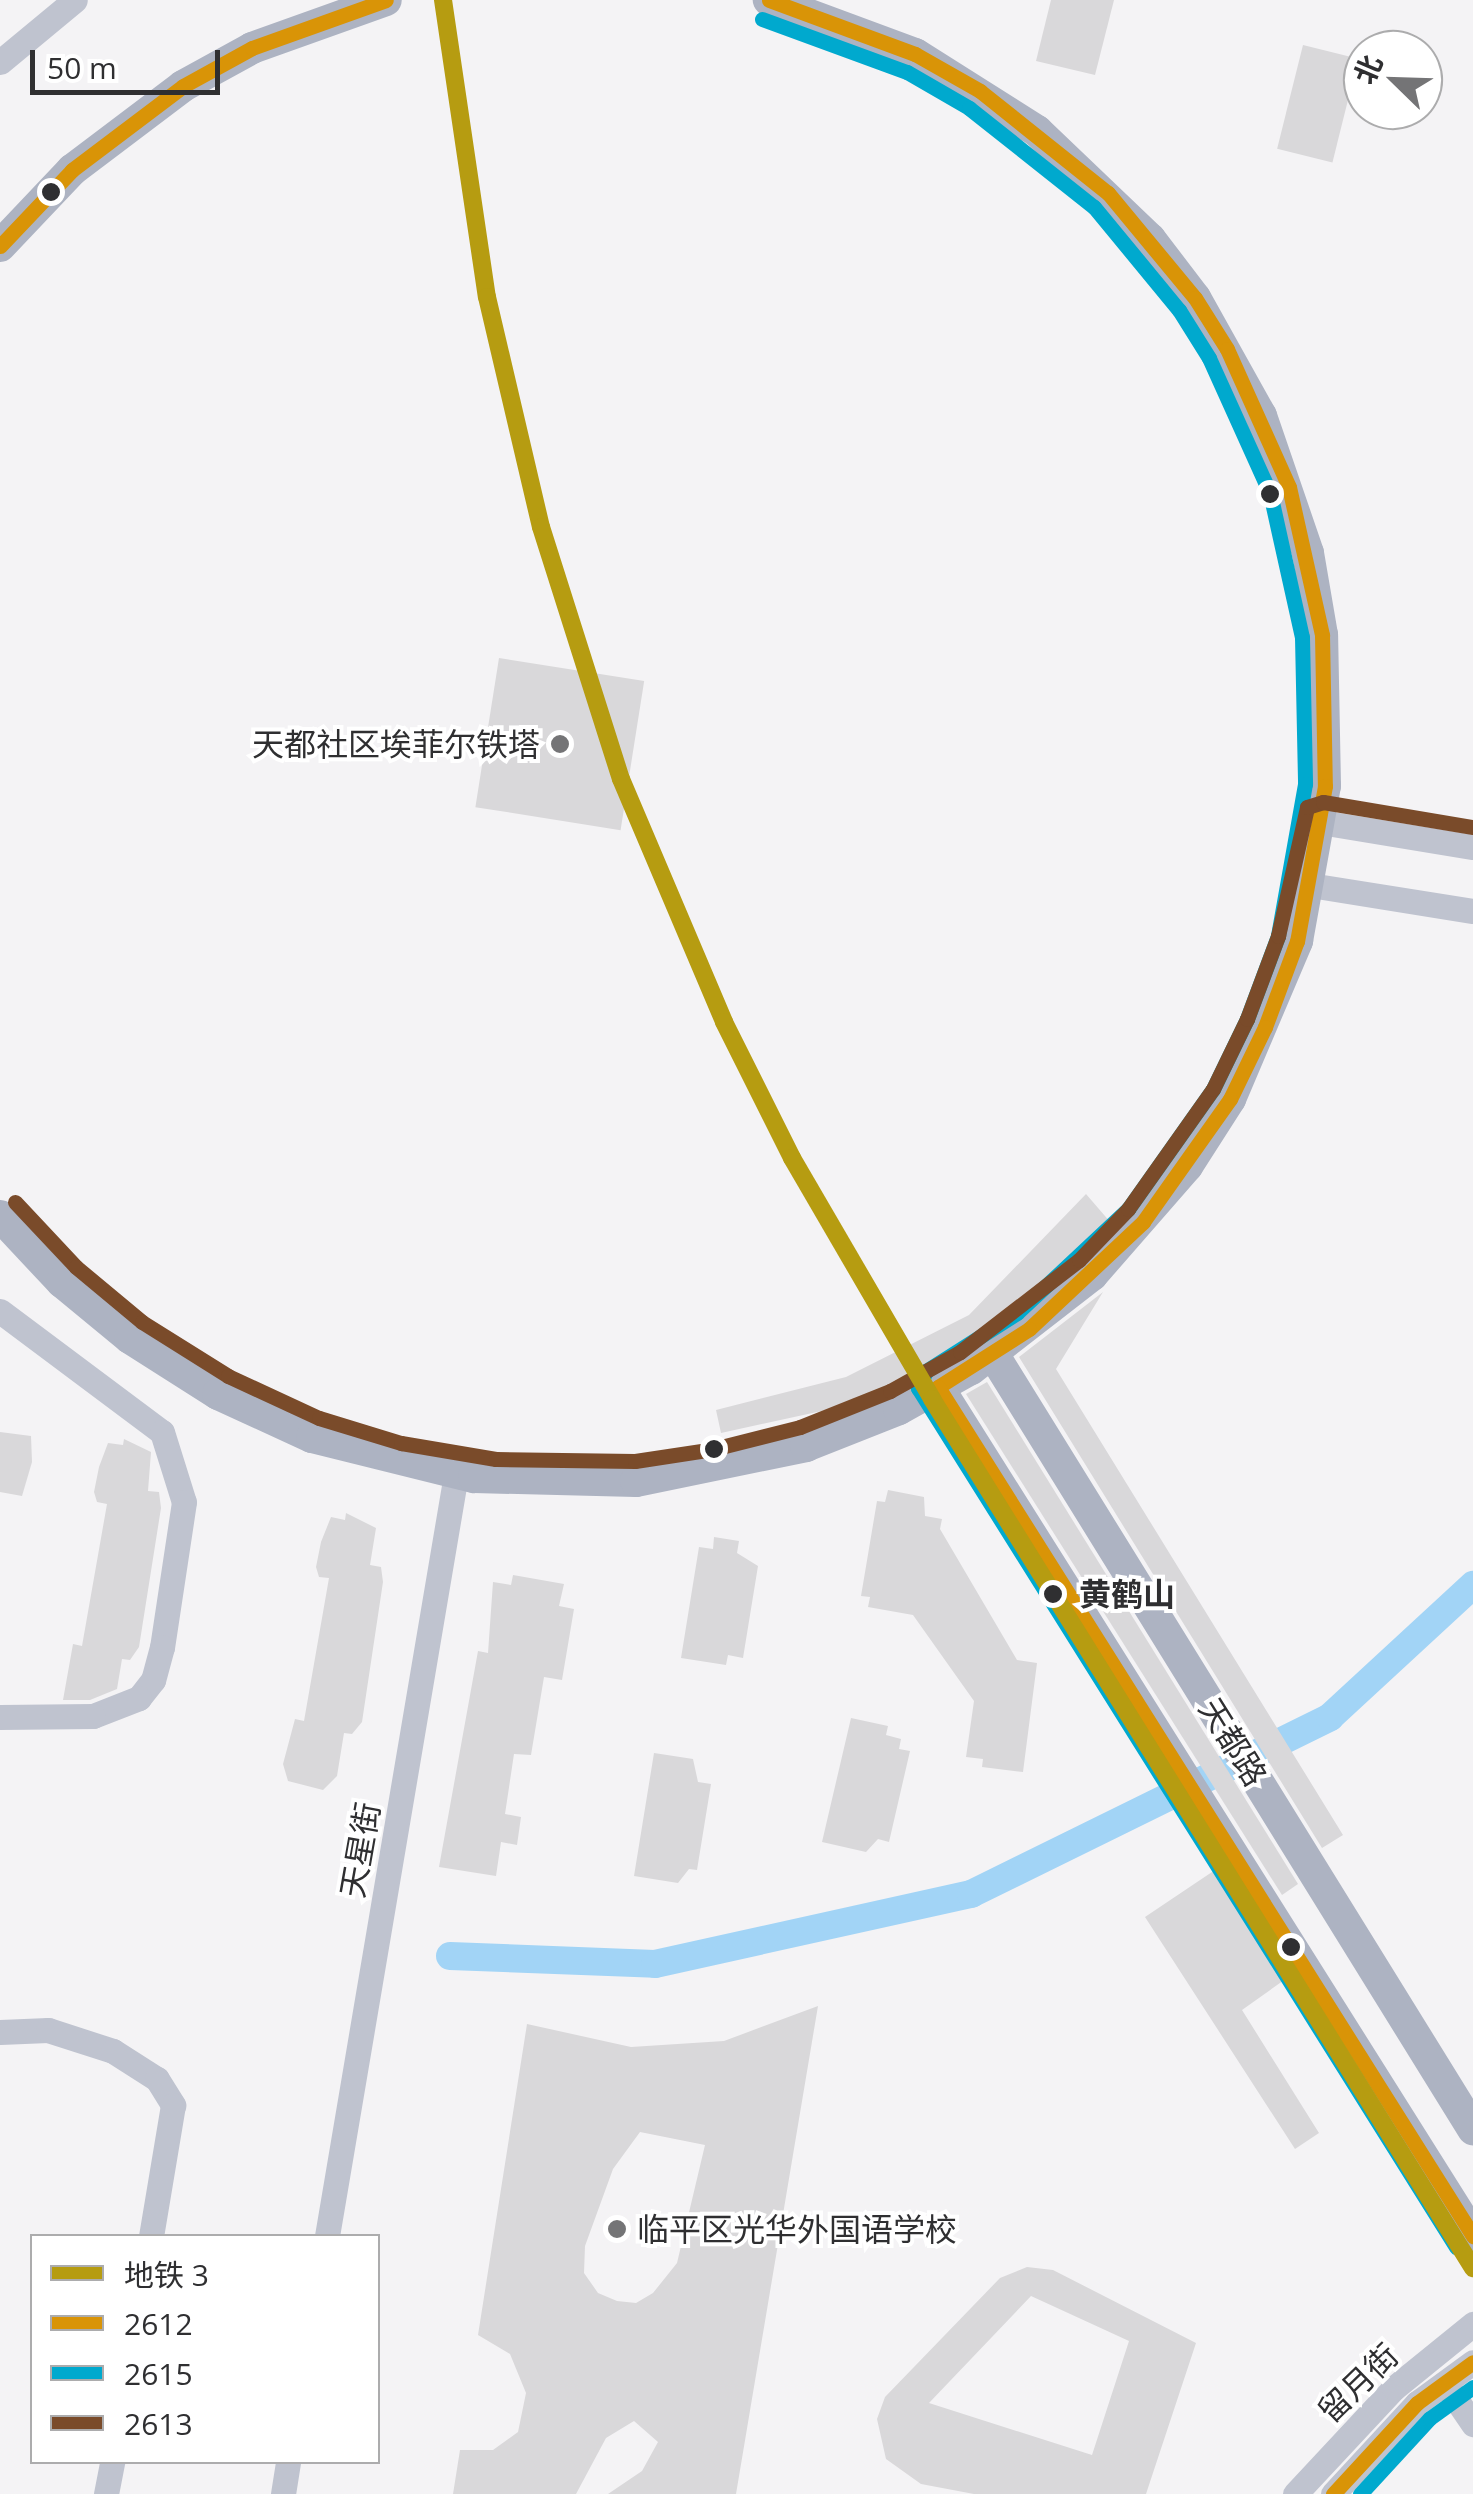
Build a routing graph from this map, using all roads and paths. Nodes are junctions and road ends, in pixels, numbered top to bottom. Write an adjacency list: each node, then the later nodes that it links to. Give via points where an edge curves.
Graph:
1 (76, 0): 4 (street)
2 (386, 0): 5 (main road, via 252,48 184,86 72,170)
3 (769, 0): 6 (main road, via 915,54 994,101 1108,194 1195,298 1262,416 1308,553 1327,696)
4 (0, 62)
5 (0, 246)
6 (1320, 822): 7 (street); 8 (main road)
7 (1473, 847)
8 (1310, 885): 9 (street); 12 (main road, via 1265,1028 1187,1166 1092,1275)
9 (1473, 911)
10 (0, 1216): 14 (main road, via 62,1282 130,1338 218,1394 312,1436)
11 (0, 1311): 15 (street, via 162,1432 184,1502 162,1647 139,1698 92,1716)
12 (993, 1354): 13 (main road); 17 (main road, 天都路)
13 (938, 1388): 14 (main road, via 806,1446 716,1470 554,1483); 20 (main road, 天都路)
14 (456, 1474): 19 (street, 天星街)
15 (0, 1717)
16 (0, 2032): 18 (street, via 48,2030 113,2051 157,2079 174,2105)
17 (1473, 2130)
18 (151, 2234)
19 (326, 2234)
20 (1473, 2236)
21 (1473, 2324): 29 (street, 留月街, via 1394,2388)
22 (1473, 2362): 23 (street, 留月街)
23 (1445, 2383): 24 (street); 30 (street, 留月街, via 1417,2403)
24 (1473, 2424)
25 (112, 2464): 27 (street)
26 (288, 2464): 28 (street)
27 (106, 2494)
28 (282, 2494)
29 (1295, 2494)
30 (1333, 2494)

